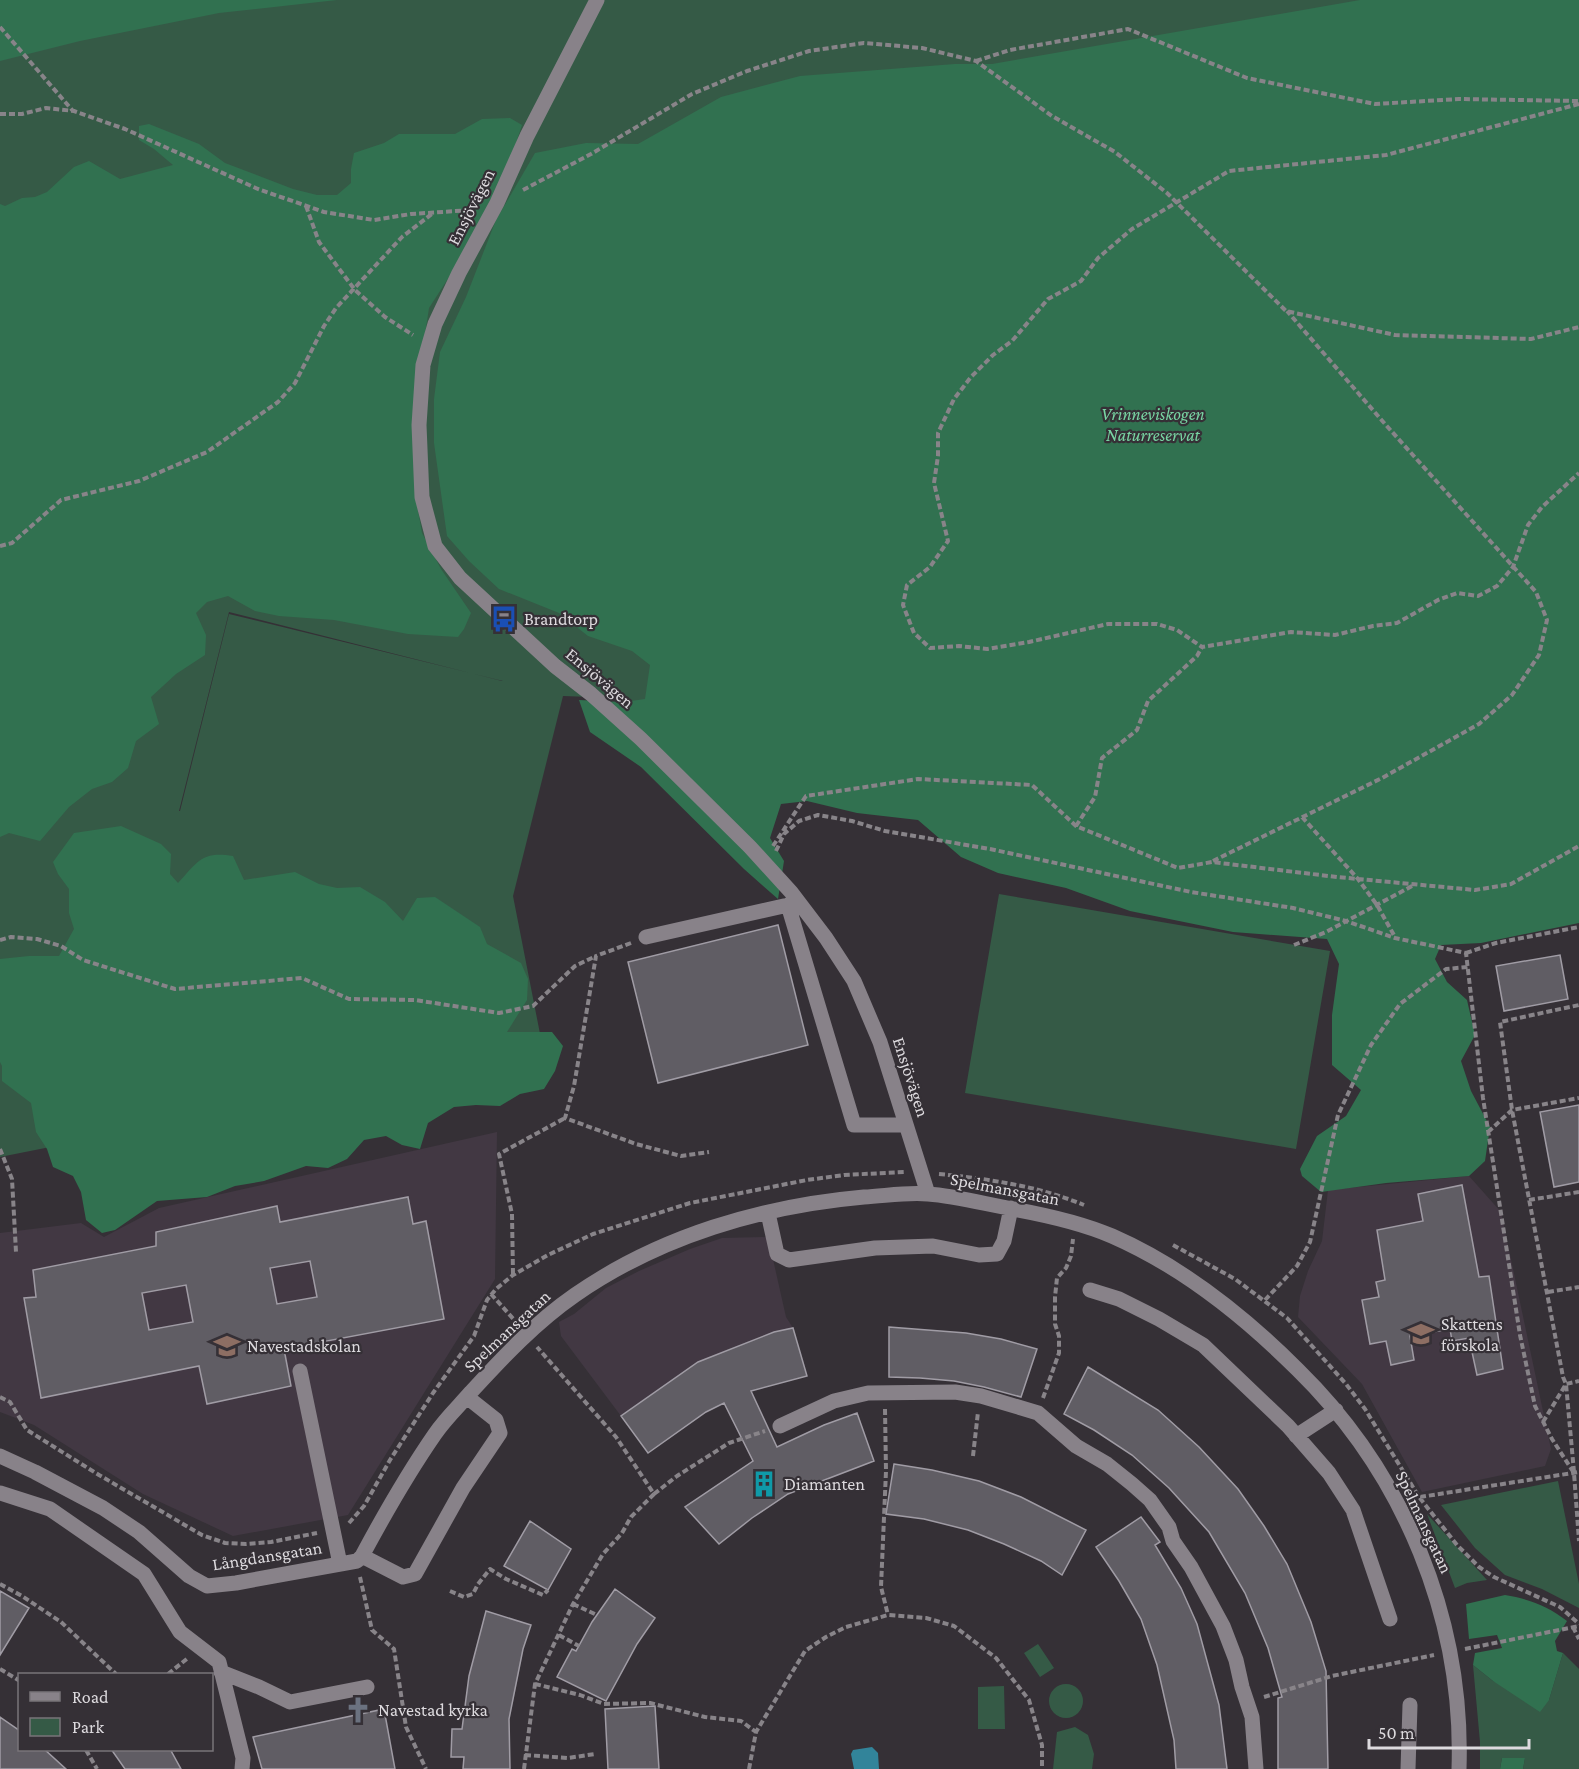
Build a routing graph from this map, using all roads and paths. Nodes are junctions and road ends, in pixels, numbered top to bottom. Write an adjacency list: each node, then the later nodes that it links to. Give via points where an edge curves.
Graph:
1 (597, 0): 8 (street, Ensjövägen)
2 (0, 27): 5 (path)
3 (976, 61): 4 (path, via 1010,50 1128,28 1247,78 1375,104 1459,99); 7 (path, via 1052,116 1116,152); 8 (path, via 922,48 864,43 809,51 692,94 591,154)
4 (1579, 103): 7 (path, via 1386,155 1229,171)
5 (74, 111): 6 (path, via 46,108); 9 (path, via 125,129 258,189)
6 (0, 114)
7 (1176, 202): 12 (path); 18 (path, via 1132,229 1098,258 1081,281 1048,299 954,399 938,433 934,483 948,541 930,567 907,585 903,605 914,633 930,648 987,649 1108,624 1157,624 1177,630)
8 (497, 203): 10 (path, via 480,210); 14 (street, Ensjövägen, via 459,273)
9 (306, 205): 10 (path, via 374,220); 11 (path, via 319,242)
10 (434, 212): 11 (path, via 402,237)
11 (355, 290): 14 (path, via 385,317); 16 (path, via 336,308 295,383 278,402 207,452 139,481 61,500 12,543)
12 (1286, 311): 13 (path, via 1395,335 1531,339); 17 (path)
13 (1579, 327)
14 (429, 345): 23 (street, Ensjövägen, via 423,365 420,425 422,497 435,546 460,578 641,739)
15 (1579, 473): 17 (path, via 1528,525)
16 (0, 546)
17 (1513, 567): 18 (path, via 1497,586 1478,596 1457,593 1397,623 1335,635 1291,632); 19 (path, via 1536,592 1547,620 1539,655 1512,695 1479,724)
18 (1202, 646): 20 (path, via 1197,656 1148,701 1137,730 1102,758 1095,798)
19 (1302, 817): 22 (path); 24 (path)
20 (1076, 826): 22 (path, via 1178,868); 23 (path, via 1032,785 918,779 806,796)
21 (1579, 846): 25 (path, via 1511,884 1475,890)
22 (1212, 862): 24 (path)
23 (767, 865): 26 (street, Ensjövägen); 28 (path, via 784,834 799,821 818,815)
24 (1358, 879): 25 (path); 27 (path)
25 (1415, 884): 27 (path)
26 (794, 904): 30 (street); 41 (street, Ensjövägen, via 854,981 880,1042); 41 (street, via 854,1125)
27 (1377, 904): 28 (path); 31 (path)
28 (1346, 921): 31 (path); 33 (path)
29 (1579, 927): 34 (path, via 1496,943)
30 (646, 937): 35 (path)
31 (1395, 938): 34 (path)
32 (0, 940): 35 (path, via 37,939 61,946 83,960 174,989 302,978 349,999 415,1000 499,1013 533,1006 575,966)
33 (1294, 945)
34 (1466, 953): 36 (path)
35 (596, 956): 40 (path)
36 (1468, 966): 42 (path); 59 (path, via 1446,969 1400,1004 1371,1045 1338,1115 1310,1242 1297,1266)
37 (1579, 1005): 39 (path, via 1500,1022)
38 (1579, 1098): 39 (path)
39 (1512, 1110): 42 (path); 48 (path)
40 (565, 1118): 44 (path, via 681,1156); 55 (path, via 498,1154 512,1214)
41 (906, 1125): 45 (street, Ensjövägen)
42 (1488, 1132): 70 (path, via 1520,1335 1535,1406)
43 (0, 1149): 54 (path, via 12,1179)
44 (710, 1152)
45 (921, 1171): 47 (street, Ensjövägen); 50 (path, via 990,1179 1056,1194); 55 (path, via 843,1175 690,1203 593,1234)
46 (1579, 1192): 48 (path)
47 (928, 1194): 49 (street, Spelmansgatan); 51 (street, Spelmansgatan, via 831,1200)
48 (1529, 1200): 58 (path)
49 (1011, 1208): 51 (street, via 997,1254 979,1255 933,1246 875,1248 789,1260 777,1254); 52 (street, Spelmansgatan)
50 (1091, 1208)
51 (768, 1214): 67 (street, Spelmansgatan, via 705,1228 612,1272 573,1296 534,1329)
52 (1078, 1225): 68 (street, Spelmansgatan, via 1111,1236 1204,1290 1277,1349); 69 (path, via 1071,1256 1057,1278 1054,1297 1059,1353)
53 (1165, 1240): 59 (path)
54 (16, 1252)
55 (513, 1275): 79 (path, via 487,1300 474,1336 433,1393 364,1506 353,1521)
56 (1579, 1287): 58 (path)
57 (1090, 1290): 72 (street, via 1129,1304 1203,1345)
58 (1548, 1292): 63 (path)
59 (1264, 1300): 78 (path, via 1287,1318 1346,1384)
60 (558, 1370): 77 (path, via 616,1437)
61 (300, 1371): 79 (street)
62 (1579, 1381): 63 (path)
63 (1566, 1384): 70 (path); 75 (path)
64 (884, 1393): 65 (street); 71 (street, via 834,1401); 87 (path, via 886,1471 881,1587)
65 (981, 1395): 69 (street); 74 (path)
66 (0, 1397): 79 (path, via 10,1402 27,1430 210,1538 225,1544 271,1542)
67 (467, 1397): 81 (street, Spelmansgatan, via 436,1431); 81 (street, via 496,1420 500,1433 458,1496 416,1574 403,1577)
68 (1336, 1410): 72 (street); 119 (street, Spelmansgatan, via 1400,1506 1433,1588 1455,1682)
69 (1038, 1413): 105 (street, via 1150,1500 1223,1626)
70 (1543, 1422): 75 (path)
71 (780, 1426): 77 (path, via 729,1443)
72 (1296, 1436): 89 (street, via 1329,1473 1353,1510)
73 (0, 1456): 82 (street, Långdansgatan, via 103,1508 207,1586)
74 (973, 1456)
75 (1576, 1473): 78 (path); 80 (path)
76 (0, 1493): 96 (street, via 50,1509 144,1574 180,1632)
77 (654, 1494): 86 (path, via 603,1554)
78 (1419, 1497): 90 (path, via 1479,1567 1560,1607)
79 (332, 1530): 82 (street)
80 (1579, 1541)
81 (359, 1559): 82 (street, Långdansgatan); 113 (path, via 372,1630 394,1649 406,1727)
82 (340, 1564)
83 (0, 1584): 100 (path, via 61,1622)
84 (548, 1590): 85 (path, via 543,1595 490,1569 473,1594 464,1597)
85 (450, 1591)
86 (573, 1604): 88 (path); 92 (path)
87 (888, 1615): 107 (path, via 846,1627 805,1651); 116 (path, via 926,1618 954,1626 996,1658 1029,1700 1042,1745)
88 (597, 1616)
89 (1390, 1618)
90 (1579, 1625): 91 (path)
91 (1573, 1627): 93 (path); 95 (path)
92 (559, 1635): 94 (path); 103 (path)
93 (1579, 1639)
94 (579, 1646)
95 (1470, 1647)
96 (200, 1648): 99 (street, via 219,1662); 101 (path)
97 (1412, 1659): 105 (path, via 1332,1676)
98 (0, 1669): 102 (path)
99 (221, 1672): 104 (street, via 290,1702); 112 (street, via 243,1758)
100 (115, 1673)
101 (169, 1673)
102 (18, 1680)
103 (535, 1684): 107 (path, via 604,1704 651,1703 705,1717 741,1721); 110 (path)
104 (367, 1687)
105 (1247, 1702): 117 (street)
106 (1410, 1705): 118 (street)
107 (756, 1732): 115 (path)
108 (87, 1751): 111 (path)
109 (595, 1754): 110 (path, via 568,1758)
110 (525, 1755): 114 (path)
111 (94, 1768)
112 (242, 1769)
113 (426, 1769)
114 (524, 1769)
115 (748, 1769)
116 (1042, 1769)
117 (1256, 1769)
118 (1408, 1769)
119 (1459, 1769)

